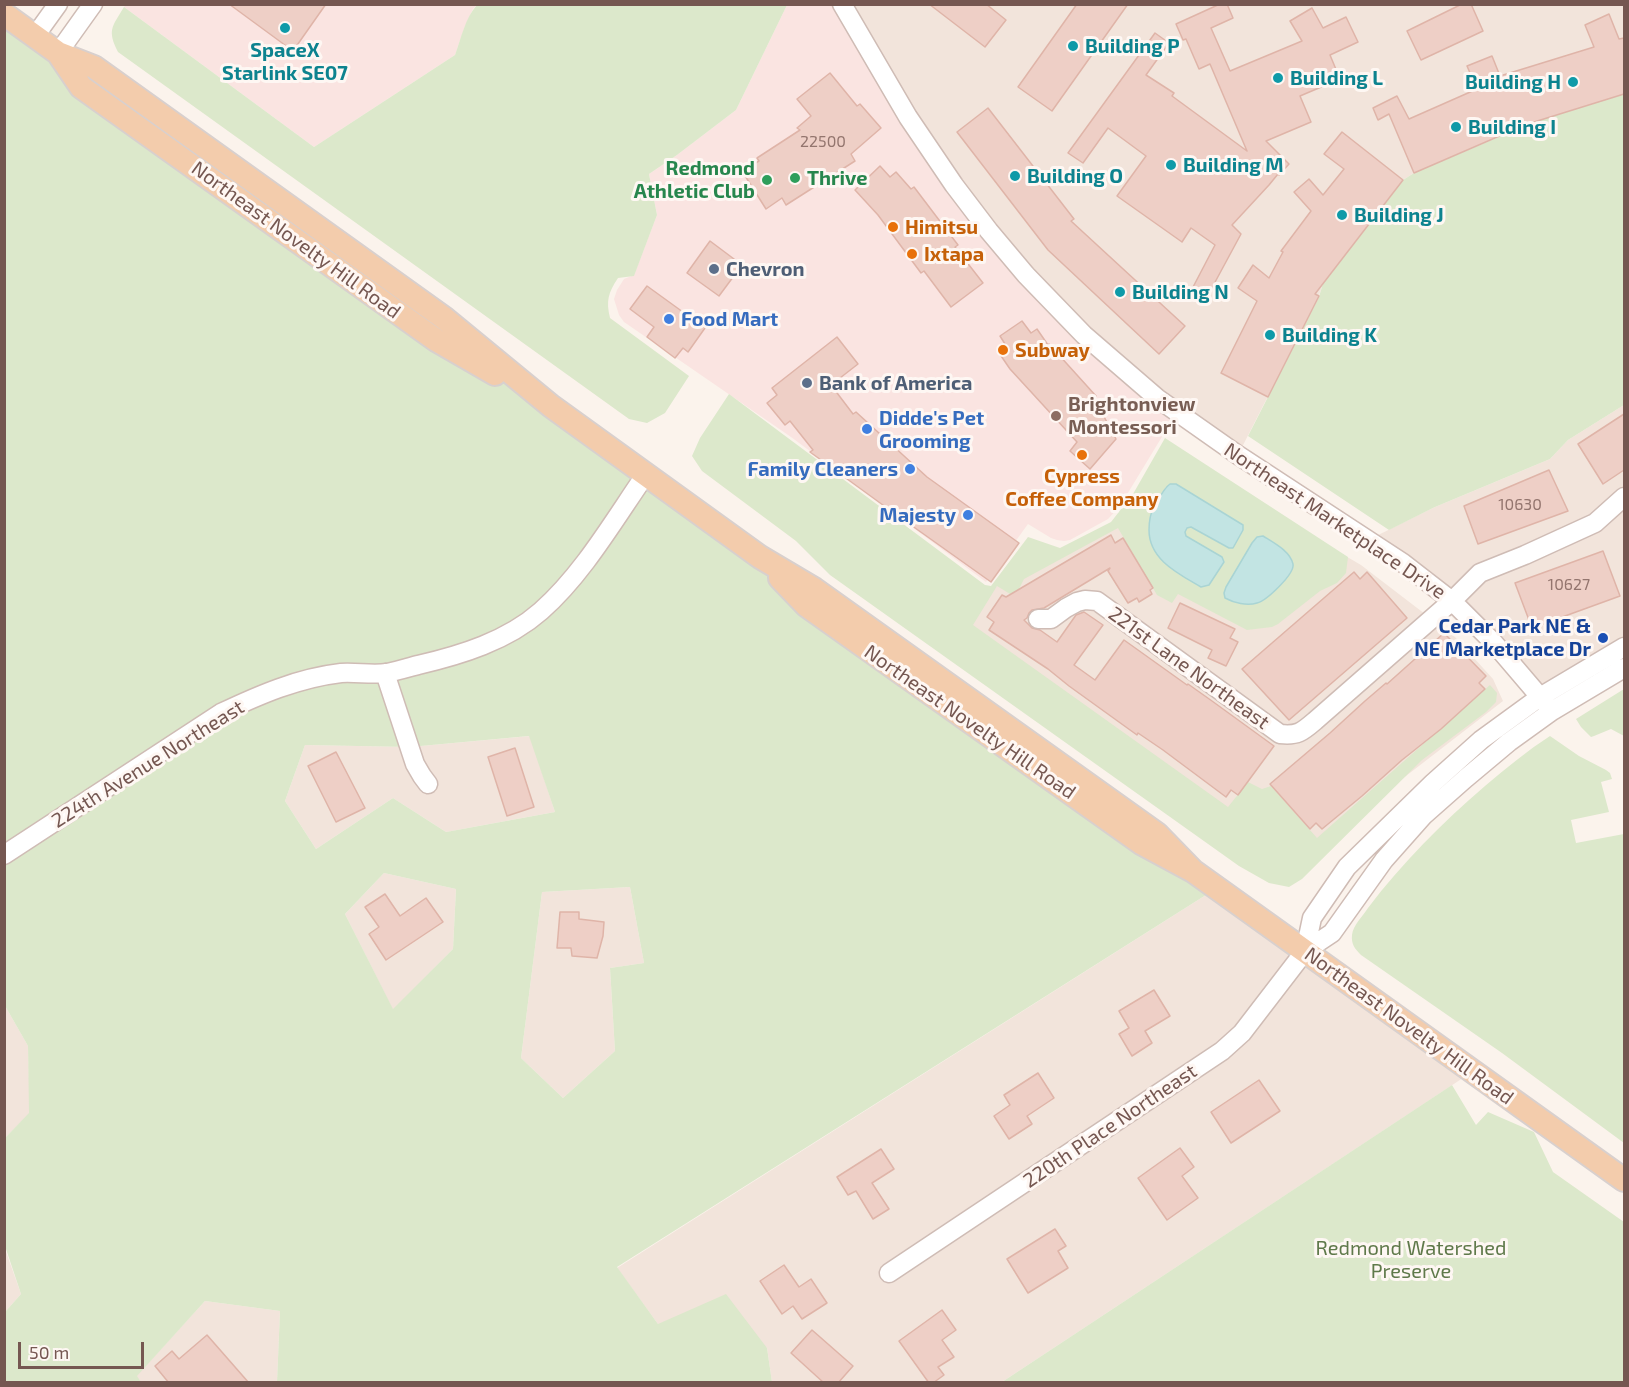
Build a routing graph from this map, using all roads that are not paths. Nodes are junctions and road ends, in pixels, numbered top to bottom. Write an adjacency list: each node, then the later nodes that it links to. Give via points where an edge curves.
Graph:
1 (58, 4): 5 (street)
2 (93, 4): 6 (street)
3 (842, 4): 9 (street, Northeast Marketplace Drive, via 908,117 954,185 1026,275 1084,334 1177,412 1403,563)
4 (4, 14): 5 (main road, Northeast Novelty Hill Road)
5 (35, 36): 6 (main road, Northeast Novelty Hill Road)
6 (58, 53): 7 (main road, Northeast Novelty Hill Road, via 94,67 444,318 551,406)
7 (646, 474): 13 (street, 224th Avenue Northeast, via 572,580 540,612 510,633 478,648); 18 (main road, Northeast Novelty Hill Road, via 1157,834 1193,871)
8 (1624, 497): 9 (street, 221st Lane Northeast, via 1595,523 1480,573)
9 (1452, 601): 10 (street, 221st Lane Northeast, via 1301,733 1291,735 1280,734 1097,601 1077,602 1051,619); 14 (street, Northeast Marketplace Drive)
10 (1038, 619)
11 (1624, 647): 14 (street)
12 (1624, 668): 15 (street)
13 (385, 673): 16 (street, via 416,764); 17 (street, 224th Avenue Northeast, via 342,673 300,681 221,713)
14 (1540, 697): 15 (street, Northeast Marketplace Drive); 18 (street, via 1481,740 1347,867 1312,918)
15 (1552, 711): 18 (street, via 1509,742 1423,816 1384,860 1332,933)
16 (428, 784)
17 (4, 855)
18 (1305, 951): 19 (main road, Northeast Novelty Hill Road); 20 (street, 220th Place Northeast, via 1242,1033 1222,1051)
19 (1624, 1180)
20 (889, 1273)

